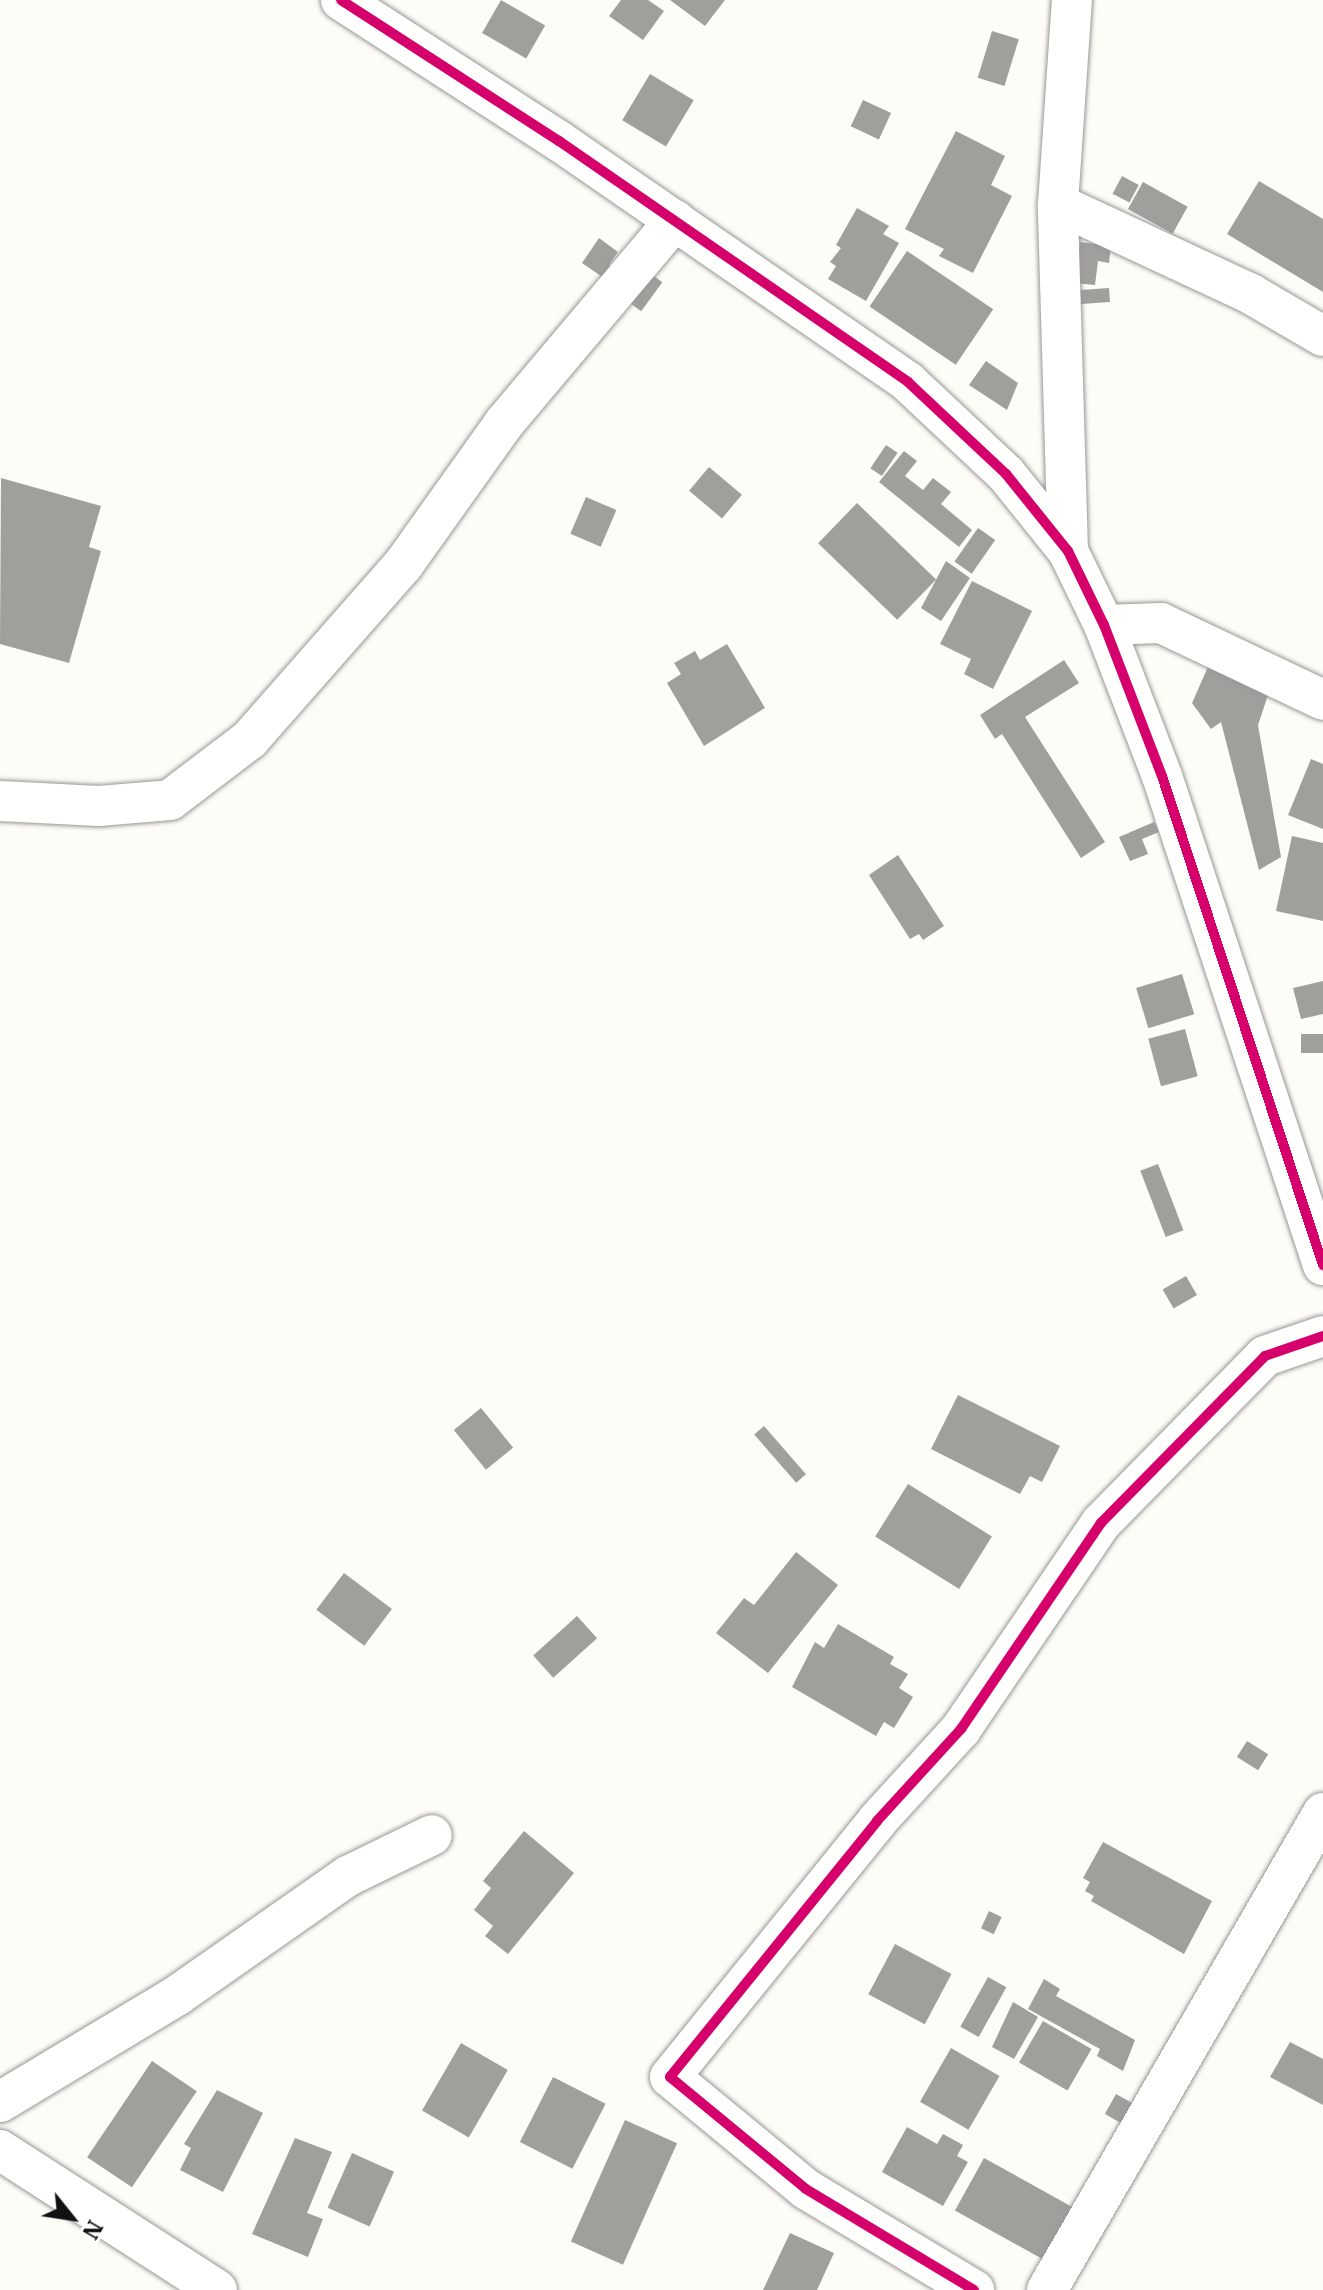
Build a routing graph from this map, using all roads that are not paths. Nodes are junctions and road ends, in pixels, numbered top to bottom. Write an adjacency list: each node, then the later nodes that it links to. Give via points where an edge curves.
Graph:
1 (341, 0): 4 (street)
2 (1072, 0): 3 (street)
3 (1058, 204): 5 (street, via 1251,294); 6 (street)
4 (675, 220): 6 (street, via 908,382 1006,474); 9 (street, via 505,422 403,565 250,739 170,800 99,806)
5 (1323, 336)
6 (1068, 551): 7 (street)
7 (1104, 625): 8 (street, via 1161,623); 10 (street, via 1162,776)
8 (1323, 700)
9 (0, 801)
10 (1323, 1265)
11 (1323, 1336): 17 (street, via 1265,1356 1101,1523 961,1729 877,1821 670,2077 806,2189)
12 (1323, 1813): 18 (street)
13 (432, 1835): 14 (street, via 348,1876 178,1995)
14 (0, 2102)
15 (0, 2150): 16 (street)
16 (217, 2290)
17 (974, 2290)
18 (1047, 2290)

